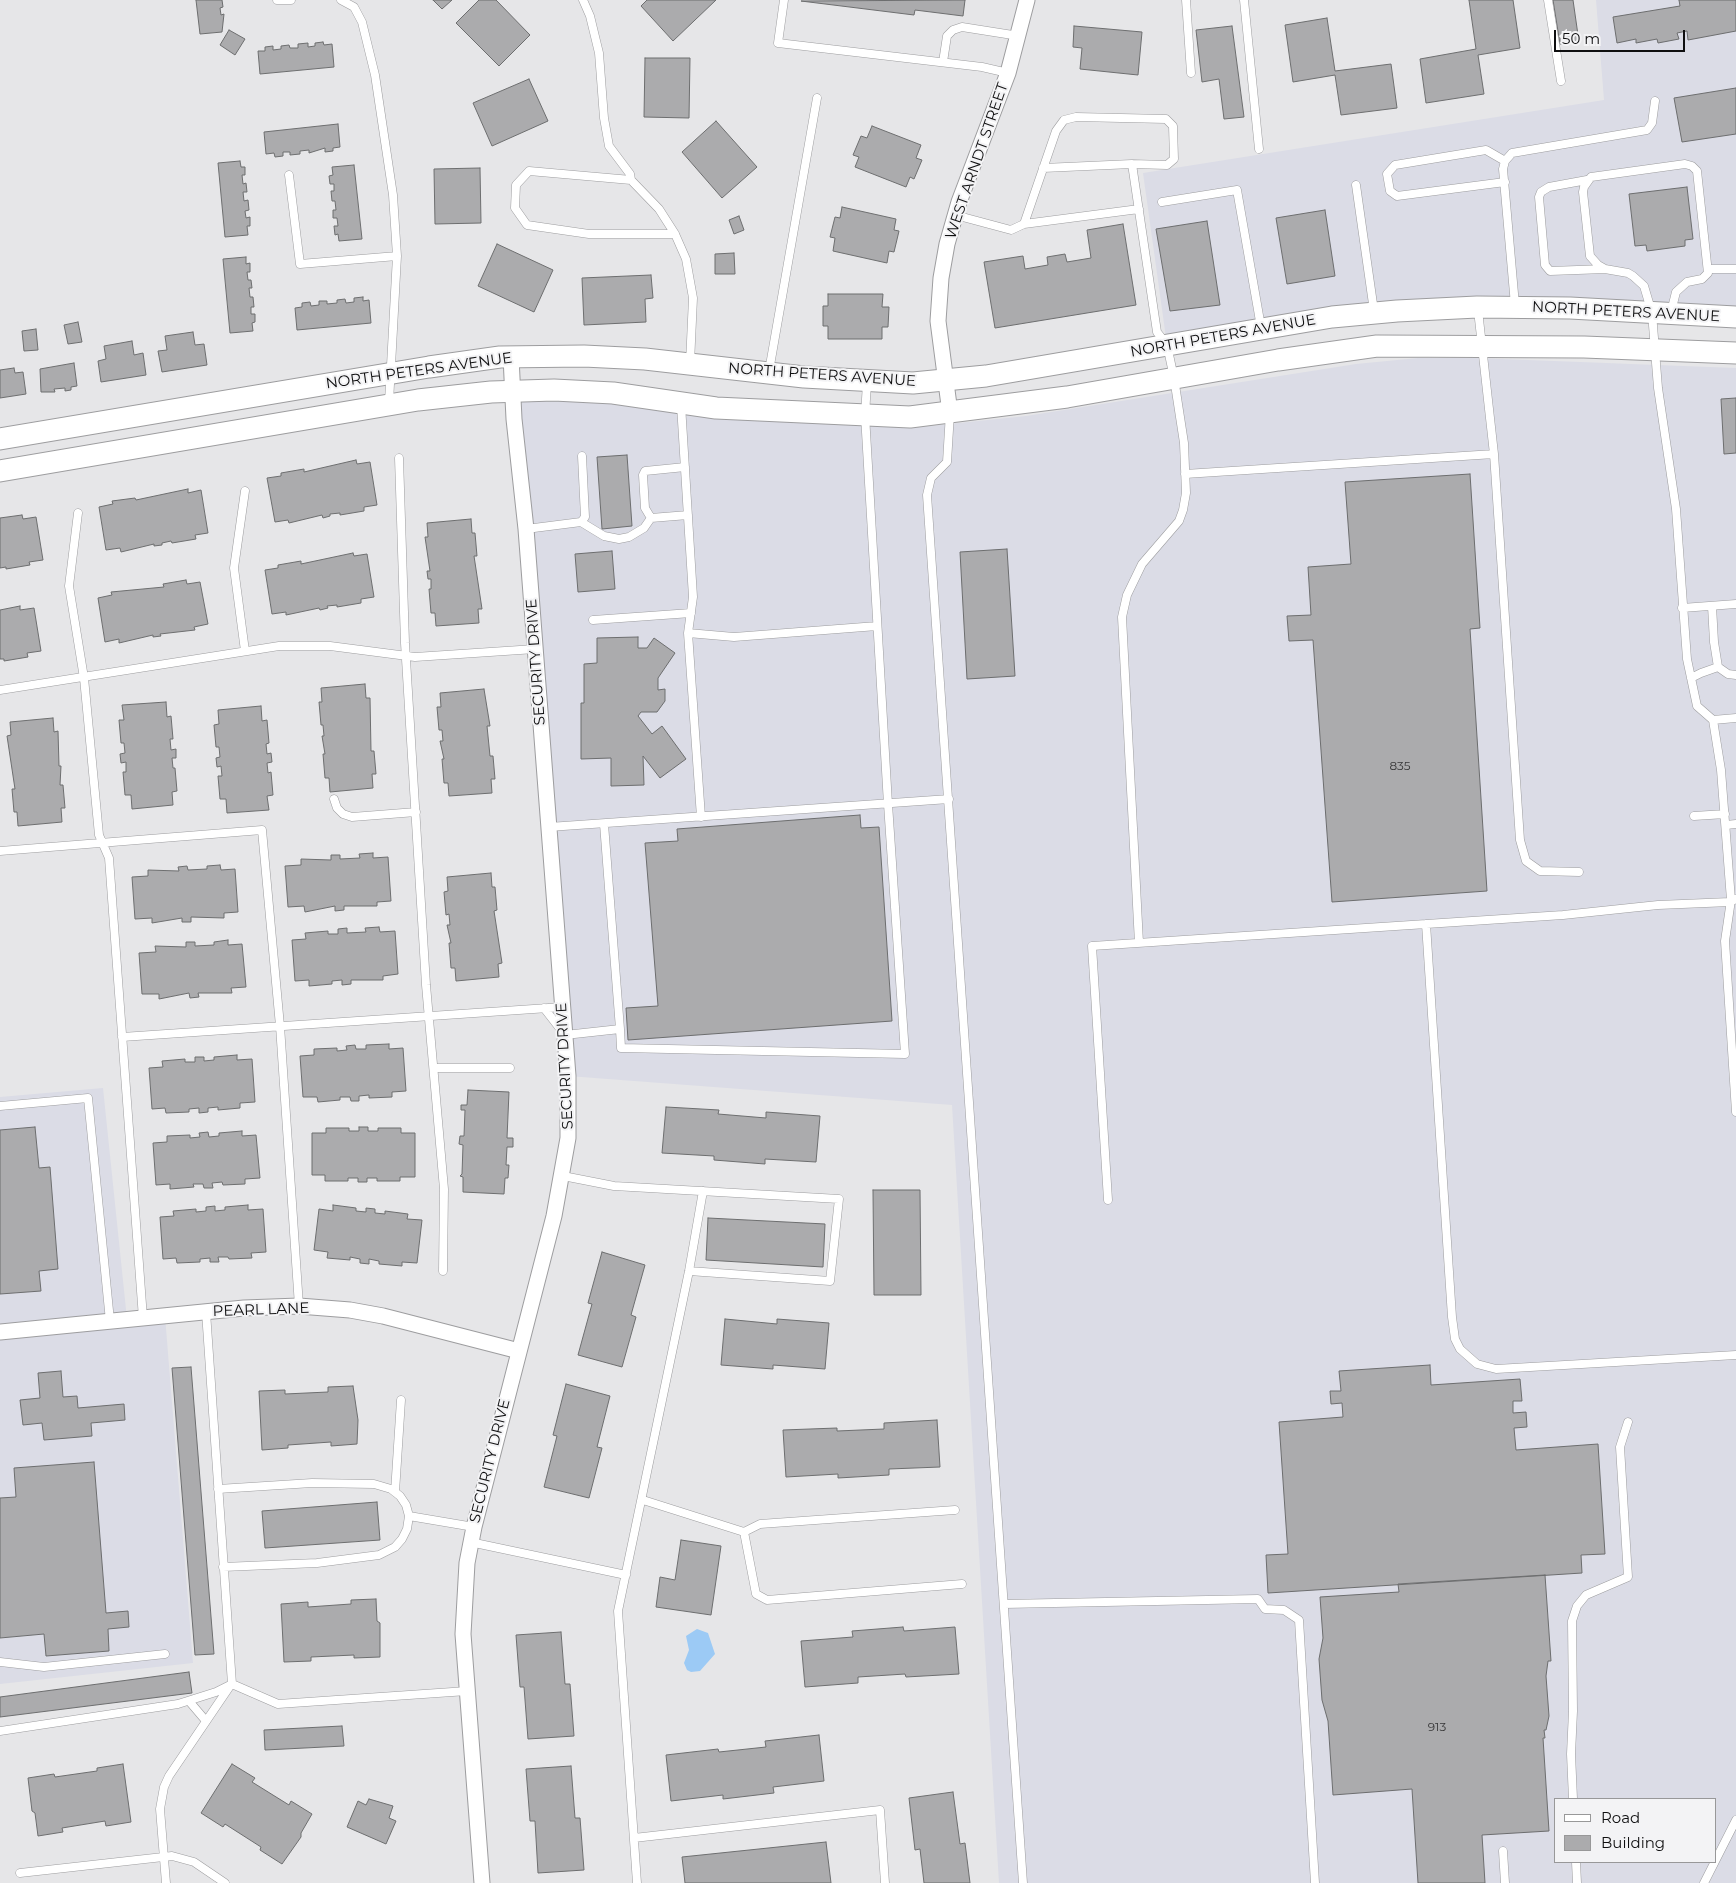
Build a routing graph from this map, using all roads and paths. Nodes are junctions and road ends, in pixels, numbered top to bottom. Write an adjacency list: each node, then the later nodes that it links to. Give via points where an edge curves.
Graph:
1 (277, 0): 2 (lane)
2 (291, 0)
3 (341, 0): 31 (lane, via 354,7 360,17 375,75 393,195)
4 (583, 0): 22 (lane, via 599,53 609,146)
5 (784, 0): 11 (lane, via 778,43)
6 (1027, 0): 10 (street, WEST ARNDT STREET)
7 (1186, 0): 13 (lane)
8 (1244, 0): 17 (lane)
9 (1548, 0): 14 (lane)
10 (1019, 36): 11 (lane, via 962,27 953,30 947,36); 12 (street, WEST ARNDT STREET)
11 (942, 62): 12 (lane, via 982,66)
12 (1008, 73): 28 (street, WEST ARNDT STREET)
13 (1191, 73)
14 (1561, 81)
15 (817, 98): 48 (lane)
16 (1655, 101): 18 (lane, via 1652,123 1647,130 1512,153)
17 (1259, 149)
18 (1505, 161): 24 (lane); 24 (lane, via 1486,150 1395,166 1387,174 1390,191 1397,196)
19 (1132, 164): 20 (lane); 20 (lane, via 1167,164 1174,159 1174,126 1166,119 1076,117 1064,120 1056,130); 27 (lane)
20 (1043, 168): 29 (lane)
21 (289, 175): 31 (lane, via 300,264)
22 (631, 180): 30 (lane, via 659,209); 30 (lane, via 529,170 516,185 516,208 528,225 589,234)
23 (1587, 180): 32 (lane, via 1583,192 1590,256); 32 (lane, via 1548,186 1541,192 1545,266 1550,271); 33 (lane, via 1685,164 1695,168)
24 (1505, 182): 36 (lane)
25 (1356, 185): 37 (lane)
26 (1162, 202): 40 (lane, via 1237,190)
27 (1138, 209): 29 (lane); 41 (lane, via 1157,332)
28 (955, 215): 29 (lane, via 1011,230); 51 (street, WEST ARNDT STREET, via 944,261 939,308)
29 (1024, 224)
30 (675, 234): 46 (lane, via 686,259 692,287 694,310)
31 (397, 256): 47 (lane)
32 (1605, 269): 38 (lane, via 1628,273 1637,280)
33 (1708, 269): 34 (lane); 38 (lane, via 1706,276 1687,282 1676,292)
34 (1736, 269)
35 (1478, 307): 36 (main road, NORTH PETERS AVENUE); 37 (main road, NORTH PETERS AVENUE); 42 (lane)
36 (1516, 307): 38 (main road, NORTH PETERS AVENUE)
37 (1374, 313): 40 (main road, NORTH PETERS AVENUE)
38 (1661, 313): 39 (main road, NORTH PETERS AVENUE); 43 (lane)
39 (1736, 318)
40 (1262, 329): 41 (main road, NORTH PETERS AVENUE)
41 (1167, 346): 49 (lane); 51 (main road, NORTH PETERS AVENUE)
42 (1481, 346): 43 (main road, NORTH PETERS AVENUE); 49 (main road, NORTH PETERS AVENUE, via 1376,346); 58 (lane)
43 (1654, 350): 44 (main road, NORTH PETERS AVENUE); 72 (lane, via 1676,509)
44 (1736, 353)
45 (511, 357): 46 (main road, NORTH PETERS AVENUE, via 584,356); 47 (main road, NORTH PETERS AVENUE); 52 (street, SECURITY DRIVE)
46 (690, 364): 48 (main road, NORTH PETERS AVENUE)
47 (391, 373): 54 (lane); 57 (main road, NORTH PETERS AVENUE)
48 (769, 373): 50 (main road, NORTH PETERS AVENUE)
49 (1174, 378): 55 (main road, NORTH PETERS AVENUE, via 1057,399); 63 (lane, via 1184,443)
50 (867, 380): 51 (main road, NORTH PETERS AVENUE, via 912,383); 56 (lane)
51 (945, 380): 55 (street, WEST ARNDT STREET)
52 (514, 391): 53 (main road, NORTH PETERS AVENUE, via 613,393); 54 (main road, NORTH PETERS AVENUE); 69 (street, SECURITY DRIVE)
53 (681, 403): 56 (main road, NORTH PETERS AVENUE, via 716,408); 61 (lane)
54 (389, 404): 62 (main road, NORTH PETERS AVENUE)
55 (950, 413): 56 (main road, NORTH PETERS AVENUE, via 910,417); 88 (lane, via 947,462 934,474 927,495)
56 (865, 416): 75 (lane)
57 (0, 439)
58 (1494, 454): 63 (lane); 100 (lane, via 1520,840 1526,861 1540,871)
59 (582, 456): 68 (lane, via 586,517)
60 (399, 458): 79 (lane)
61 (685, 467): 66 (lane); 67 (lane, via 645,471 645,508)
62 (0, 471)
63 (1185, 474): 103 (lane, via 1186,499 1182,516 1142,564 1127,595 1122,617)
64 (245, 491): 78 (lane, via 234,568)
65 (78, 513): 82 (lane, via 69,586)
66 (688, 514): 67 (lane); 73 (lane)
67 (651, 518): 68 (lane, via 644,528 619,539 604,536)
68 (580, 522): 69 (lane)
69 (526, 529): 77 (street, SECURITY DRIVE)
70 (1736, 604): 71 (lane)
71 (1712, 606): 72 (lane); 80 (lane)
72 (1682, 608): 83 (lane)
73 (691, 613): 74 (lane); 76 (lane)
74 (593, 620)
75 (878, 626): 76 (lane, via 734,637); 89 (lane)
76 (688, 634): 93 (lane)
77 (535, 649): 79 (lane); 97 (street, SECURITY DRIVE)
78 (245, 651): 79 (lane, via 313,645); 82 (lane)
79 (406, 655): 90 (lane)
80 (1718, 668): 81 (lane); 83 (lane)
81 (1736, 675)
82 (84, 678): 84 (lane); 98 (lane, via 98,835)
83 (1692, 678): 86 (lane, via 1698,706)
84 (0, 690)
85 (1736, 718): 86 (lane)
86 (1713, 720): 91 (lane, via 1722,770)
87 (334, 799): 90 (lane, via 343,814 352,817)
88 (949, 799): 89 (lane); 140 (lane)
89 (888, 804): 93 (lane); 108 (lane, via 905,1054 621,1048)
90 (416, 812): 106 (lane)
91 (1725, 814): 92 (lane); 96 (lane)
92 (1694, 816)
93 (701, 817): 94 (lane)
94 (604, 824): 97 (lane); 108 (lane)
95 (1736, 824): 96 (lane)
96 (1726, 825): 101 (lane)
97 (549, 828): 104 (street, SECURITY DRIVE)
98 (102, 842): 99 (lane); 107 (lane, via 262,830); 110 (lane, via 109,858)
99 (0, 851)
100 (1579, 872)
101 (1734, 902): 102 (lane); 114 (lane, via 1725,941)
102 (1426, 924): 103 (lane); 126 (lane, via 1450,1300 1454,1333 1460,1349 1477,1364 1496,1369)
103 (1139, 943): 117 (lane, via 1092,946)
104 (563, 1007): 105 (lane); 109 (street, SECURITY DRIVE)
105 (544, 1008): 106 (lane); 109 (lane)
106 (429, 1016): 107 (lane); 111 (lane)
107 (280, 1026): 110 (lane); 120 (lane)
108 (620, 1029): 109 (lane)
109 (565, 1035): 115 (street, SECURITY DRIVE, via 568,1138)
110 (122, 1037): 122 (lane)
111 (434, 1068): 112 (lane); 118 (lane, via 444,1189)
112 (510, 1068)
113 (0, 1106): 123 (lane, via 88,1098)
114 (1736, 1112)
115 (562, 1176): 116 (lane, via 614,1186); 125 (street, SECURITY DRIVE)
116 (703, 1192): 119 (lane); 119 (lane, via 839,1199 830,1282)
117 (1108, 1200)
118 (443, 1271)
119 (689, 1272): 131 (lane)
120 (300, 1306): 121 (street, PEARL LANE); 125 (street, PEARL LANE, via 383,1316)
121 (206, 1312): 122 (street, PEARL LANE); 129 (lane)
122 (143, 1318): 123 (street, PEARL LANE)
123 (110, 1321): 124 (street, PEARL LANE)
124 (0, 1332)
125 (519, 1351): 134 (street, SECURITY DRIVE)
126 (1736, 1355)
127 (401, 1400): 130 (lane)
128 (1628, 1422): 148 (lane, via 1620,1447 1628,1577 1586,1595 1577,1606 1572,1621)
129 (218, 1489): 130 (lane, via 334,1483 374,1484); 137 (lane)
130 (395, 1492): 133 (lane, via 406,1505)
131 (643, 1500): 135 (lane); 138 (lane)
132 (955, 1510): 135 (lane, via 760,1524)
133 (409, 1516): 134 (lane); 137 (lane, via 402,1539 395,1547 379,1555 317,1563)
134 (474, 1526): 136 (street, SECURITY DRIVE)
135 (744, 1532): 139 (lane, via 756,1594 767,1600)
136 (470, 1542): 138 (lane); 144 (street, SECURITY DRIVE, via 463,1610)
137 (223, 1567): 143 (lane)
138 (626, 1575): 150 (lane, via 618,1611)
139 (962, 1584)
140 (1004, 1604): 162 (lane); 163 (lane, via 1258,1599 1266,1609 1284,1610 1299,1620)
141 (165, 1654): 142 (lane, via 44,1667)
142 (0, 1662)
143 (232, 1684): 144 (lane, via 278,1704); 145 (lane); 146 (lane)
144 (467, 1691): 159 (street, SECURITY DRIVE)
145 (189, 1701): 146 (lane); 147 (lane)
146 (206, 1721): 152 (lane, via 164,1787 160,1809)
147 (0, 1731)
148 (1573, 1798)
149 (1736, 1820): 153 (lane)
150 (634, 1838): 160 (lane); 161 (lane, via 880,1810)
151 (1503, 1851): 164 (lane)
152 (162, 1856): 156 (lane); 157 (lane); 158 (lane, via 189,1860)
153 (1716, 1859)
154 (1576, 1863): 165 (lane)
155 (1714, 1863): 166 (lane)
156 (20, 1874)
157 (166, 1883)
158 (225, 1883)
159 (482, 1883)
160 (637, 1883)
161 (885, 1883)
162 (1023, 1883)
163 (1315, 1883)
164 (1505, 1883)
165 (1577, 1883)
166 (1704, 1883)

